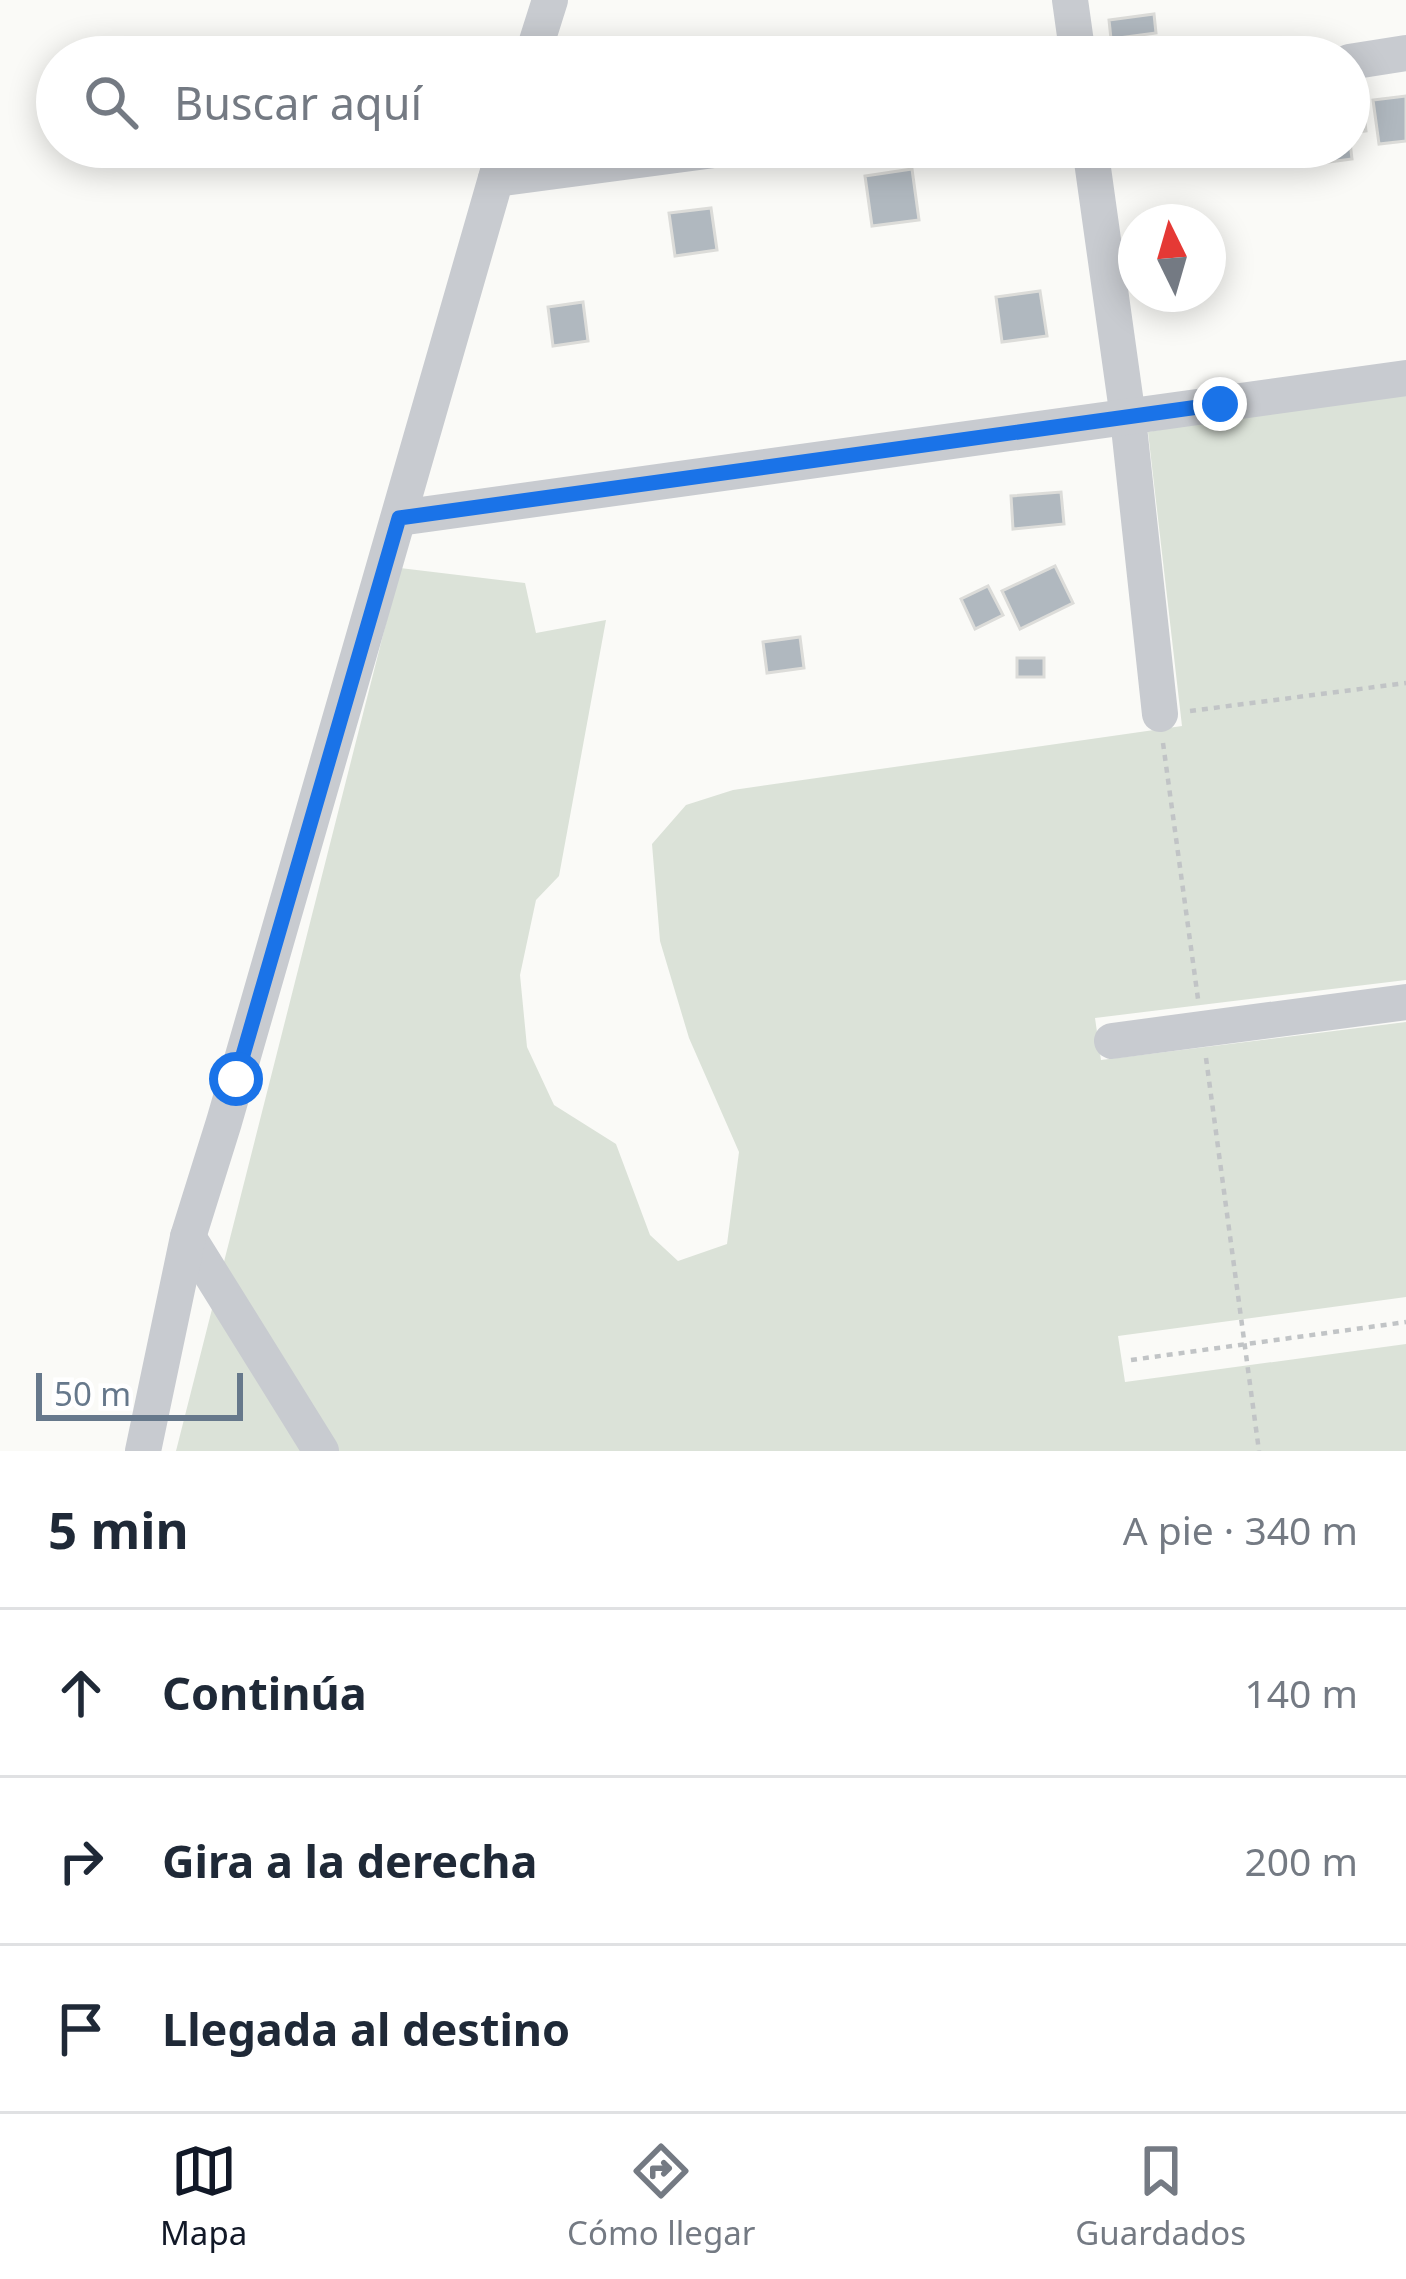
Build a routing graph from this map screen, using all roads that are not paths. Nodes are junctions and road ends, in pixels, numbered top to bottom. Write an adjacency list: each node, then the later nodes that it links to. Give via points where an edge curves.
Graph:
1 (550, 0): 3 (street)
2 (1070, 0): 4 (street)
3 (539, 36)
4 (1075, 36)
5 (1406, 53): 6 (street)
6 (1370, 59)
7 (500, 168): 11 (street)
8 (1093, 168): 10 (street)
9 (1406, 378): 10 (street)
10 (1128, 418): 11 (street); 12 (street)
11 (399, 518): 15 (street)
12 (1160, 714)
13 (1406, 1002): 14 (street)
14 (1112, 1041)
15 (188, 1237): 16 (street); 17 (street)
16 (143, 1451)
17 (321, 1451)

